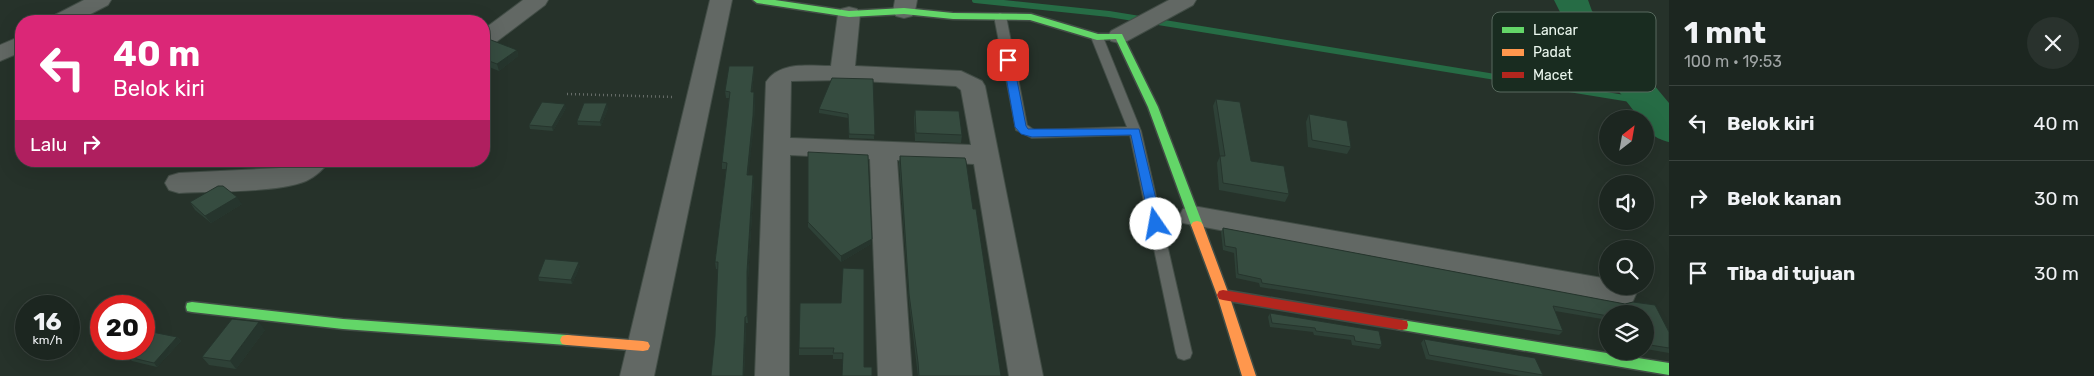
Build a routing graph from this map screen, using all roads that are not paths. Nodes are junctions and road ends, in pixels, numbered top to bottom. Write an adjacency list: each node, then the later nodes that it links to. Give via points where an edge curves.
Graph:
1 (100, 0): 7 (street)
2 (537, 0): 10 (street)
3 (721, 0): 25 (street)
4 (757, 0): 6 (street)
5 (905, 5): 6 (street); 9 (street, via 953,16)
6 (848, 14): 14 (street)
7 (72, 15)
8 (1152, 15): 11 (street); 21 (street, via 1153,107)
9 (1000, 16): 11 (street, via 1031,18); 15 (lane, via 1024,131 1032,134)
10 (490, 35)
11 (1097, 37): 15 (lane)
12 (15, 46): 13 (street)
13 (0, 54)
14 (842, 73): 16 (street, via 783,76 778,82); 18 (street, via 966,81 973,86)
15 (1135, 131): 26 (lane)
16 (777, 146): 17 (street); 29 (street)
17 (883, 151): 18 (street); 30 (street)
18 (986, 155): 31 (street)
19 (307, 167): 20 (street, via 281,178)
20 (179, 183)
21 (1193, 216): 22 (street); 23 (street)
22 (1599, 290)
23 (1223, 295): 27 (street); 32 (street)
24 (192, 307): 25 (street, via 343,324)
25 (643, 346): 28 (street)
26 (1184, 353)
27 (1669, 369)
28 (637, 376)
29 (772, 376)
30 (895, 376)
31 (1026, 376)
32 (1249, 376)

